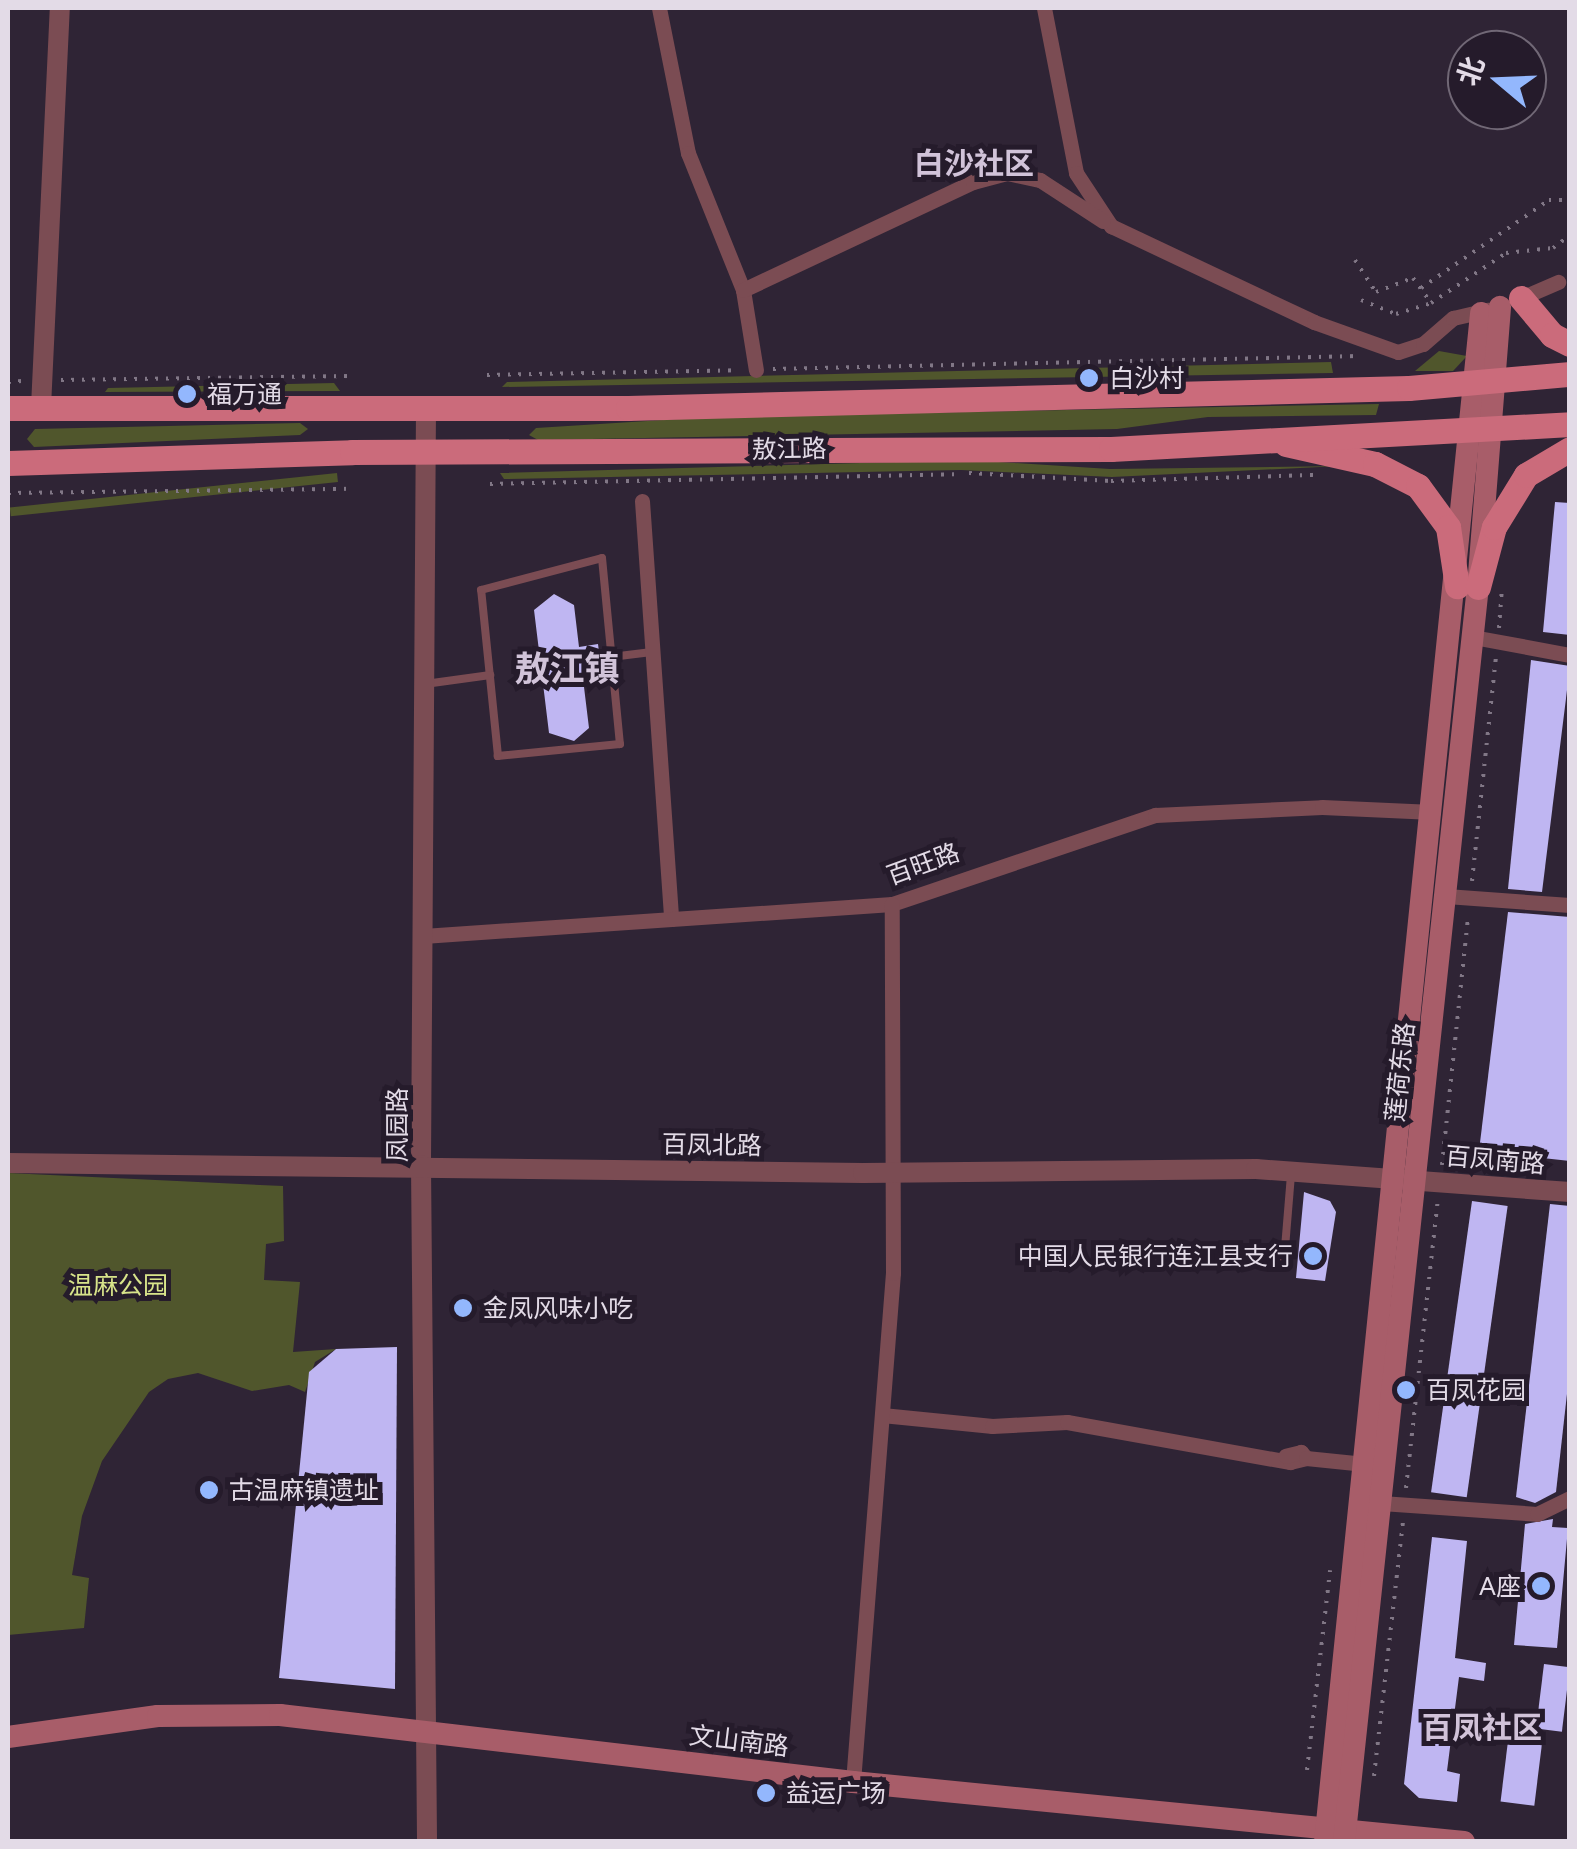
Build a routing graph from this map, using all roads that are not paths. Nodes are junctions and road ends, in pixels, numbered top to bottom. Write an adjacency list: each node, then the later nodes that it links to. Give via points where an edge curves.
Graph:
1 (60, 8): 12 (street)
2 (660, 8): 6 (street, via 688,153)
3 (1044, 8): 4 (street, via 1076,173)
4 (1111, 226): 6 (street, via 1040,180 1007,173 974,182); 7 (street, via 1314,322 1398,352 1424,344 1453,318)
5 (1564, 277): 7 (street)
6 (743, 290): 9 (street)
7 (1500, 306): 8 (main road); 11 (main road, 莲荷东路)
8 (1570, 344)
9 (756, 370)
10 (1570, 374): 11 (main road, 敖江路)
11 (1485, 382): 16 (main road, 敖江路); 18 (main road, 莲荷东路)
12 (42, 407): 13 (main road, 敖江路); 14 (main road, 敖江路)
13 (320, 407): 15 (main road, 敖江路); 21 (main road)
14 (8, 408)
15 (426, 408): 16 (main road, 敖江路); 22 (street, 凤园路)
16 (517, 409): 23 (main road)
17 (1570, 424): 18 (main road, 敖江路)
18 (1482, 429): 19 (main road, 敖江路, via 1293,434); 26 (main road, 莲荷东路)
19 (1271, 441): 23 (main road, 敖江路); 26 (main road, via 1375,464 1418,486)
20 (1570, 449): 26 (main road, via 1526,475 1494,527)
21 (321, 453): 22 (main road, 敖江路); 24 (main road, 敖江路)
22 (426, 454): 23 (main road, 敖江路); 32 (street, 凤园路)
23 (518, 455)
24 (8, 463)
25 (642, 501): 28 (street)
26 (1479, 586): 27 (main road, 莲荷东路); 33 (main road, 莲荷东路)
27 (1473, 637): 29 (street); 34 (main road, 莲荷东路)
28 (652, 652): 30 (lane); 37 (street)
29 (1570, 654)
30 (611, 657): 31 (lane, via 620,744 498,756); 31 (lane, via 602,558 480,590)
31 (490, 675): 32 (lane)
32 (425, 684): 38 (street, 凤园路)
33 (1432, 812): 35 (street, 百旺路, via 1322,807 1155,815); 43 (main road, 莲荷东路)
34 (1446, 896): 36 (street); 43 (main road, 莲荷东路)
35 (892, 904): 37 (street, 百旺路); 42 (street)
36 (1570, 906)
37 (671, 920): 38 (street, 百旺路)
38 (424, 936): 40 (street, 凤园路)
39 (8, 1163): 40 (street, 百凤北路)
40 (421, 1165): 42 (street, 百凤北路); 50 (street, 凤园路)
41 (1292, 1170): 42 (street, 百凤北路); 43 (street, 百凤北路); 45 (lane)
42 (896, 1173): 46 (street)
43 (1406, 1176): 44 (street, 百凤南路); 47 (main road, 莲荷东路); 49 (main road, 莲荷东路)
44 (1570, 1192)
45 (1284, 1260)
46 (882, 1416): 47 (street, via 992,1426 1068,1422 1299,1463 1306,1458); 52 (street)
47 (1365, 1464): 53 (main road, 莲荷东路)
48 (1570, 1498): 49 (street, via 1537,1514)
49 (1393, 1504): 53 (main road, 莲荷东路)
50 (426, 1730): 51 (main road, 文山南路, via 232,1713); 52 (main road, 文山南路); 54 (street, 凤园路)
51 (8, 1737)
52 (853, 1782): 53 (main road, 文山南路)
53 (1335, 1836): 55 (main road, 文山南路)
54 (426, 1842)
55 (1464, 1842)

